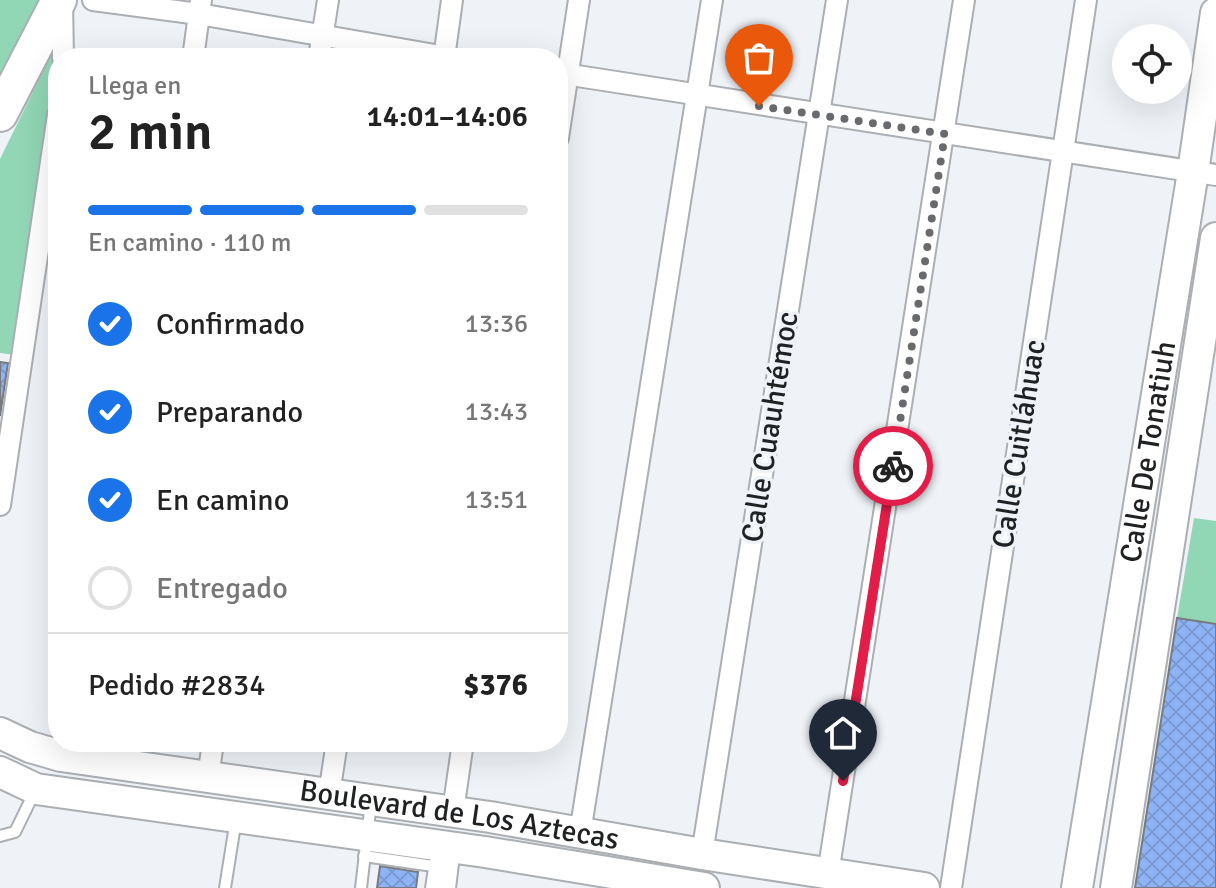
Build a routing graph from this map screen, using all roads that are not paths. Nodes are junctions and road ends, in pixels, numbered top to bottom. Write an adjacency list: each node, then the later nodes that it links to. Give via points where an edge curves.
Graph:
1 (61, 0): 13 (street); 21 (main road)
2 (93, 0): 10 (street)
3 (328, 0): 12 (street)
4 (452, 0): 17 (street)
5 (579, 0): 18 (street)
6 (712, 0): 20 (street)
7 (837, 0): 22 (street, Calle Cuauhtémoc)
8 (964, 0): 23 (street)
9 (1086, 0): 24 (street, Calle Cuitláhuac)
10 (200, 7): 12 (street); 14 (street)
11 (1216, 13): 25 (main road, Calle De Tonatiuh)
12 (323, 35): 15 (street); 16 (street)
13 (63, 48)
14 (194, 48)
15 (321, 48)
16 (393, 48)
17 (448, 48)
18 (568, 51)
19 (568, 75): 20 (street)
20 (698, 97): 22 (street); 43 (street)
21 (0, 114)
22 (820, 116): 23 (street); 47 (street, Calle Cuauhtémoc)
23 (945, 134): 24 (street); 49 (street)
24 (1064, 153): 25 (street); 55 (street, Calle Cuitláhuac)
25 (1205, 174): 56 (main road, Calle De Tonatiuh)
26 (48, 182): 28 (street)
27 (1216, 238): 57 (main road, Calle De Tonatiuh)
28 (0, 505)
29 (0, 733): 30 (main road, Boulevard de Los Aztecas, via 46,753)
30 (67, 752)
31 (92, 752): 36 (main road, Boulevard de Los Aztecas)
32 (212, 752): 36 (street)
33 (335, 752): 38 (street)
34 (462, 752): 40 (street)
35 (0, 772): 37 (main road, Boulevard de Los Aztecas)
36 (208, 778): 38 (main road, Boulevard de Los Aztecas)
37 (36, 789): 41 (main road, Boulevard de Los Aztecas); 44 (lane, via 15,832)
38 (329, 794): 39 (main road, Boulevard de Los Aztecas)
39 (372, 800): 40 (main road, Boulevard de Los Aztecas); 45 (lane)
40 (453, 811): 42 (main road, Boulevard de Los Aztecas)
41 (237, 817): 45 (main road, Boulevard de Los Aztecas); 50 (lane)
42 (490, 817): 43 (main road, Boulevard de Los Aztecas); 46 (main road)
43 (580, 833): 47 (main road, Boulevard de Los Aztecas)
44 (0, 836)
45 (366, 846): 48 (main road, Boulevard de Los Aztecas); 51 (lane)
46 (485, 852): 48 (main road, Boulevard de Los Aztecas); 53 (main road, Boulevard de Los Aztecas)
47 (702, 854): 49 (main road, Boulevard de Los Aztecas)
48 (442, 863): 52 (lane)
49 (828, 874): 54 (main road, Boulevard de Los Aztecas)
50 (225, 888)
51 (361, 888)
52 (431, 888)
53 (704, 888)
54 (924, 888)
55 (951, 888)
56 (1077, 888)
57 (1116, 888)

